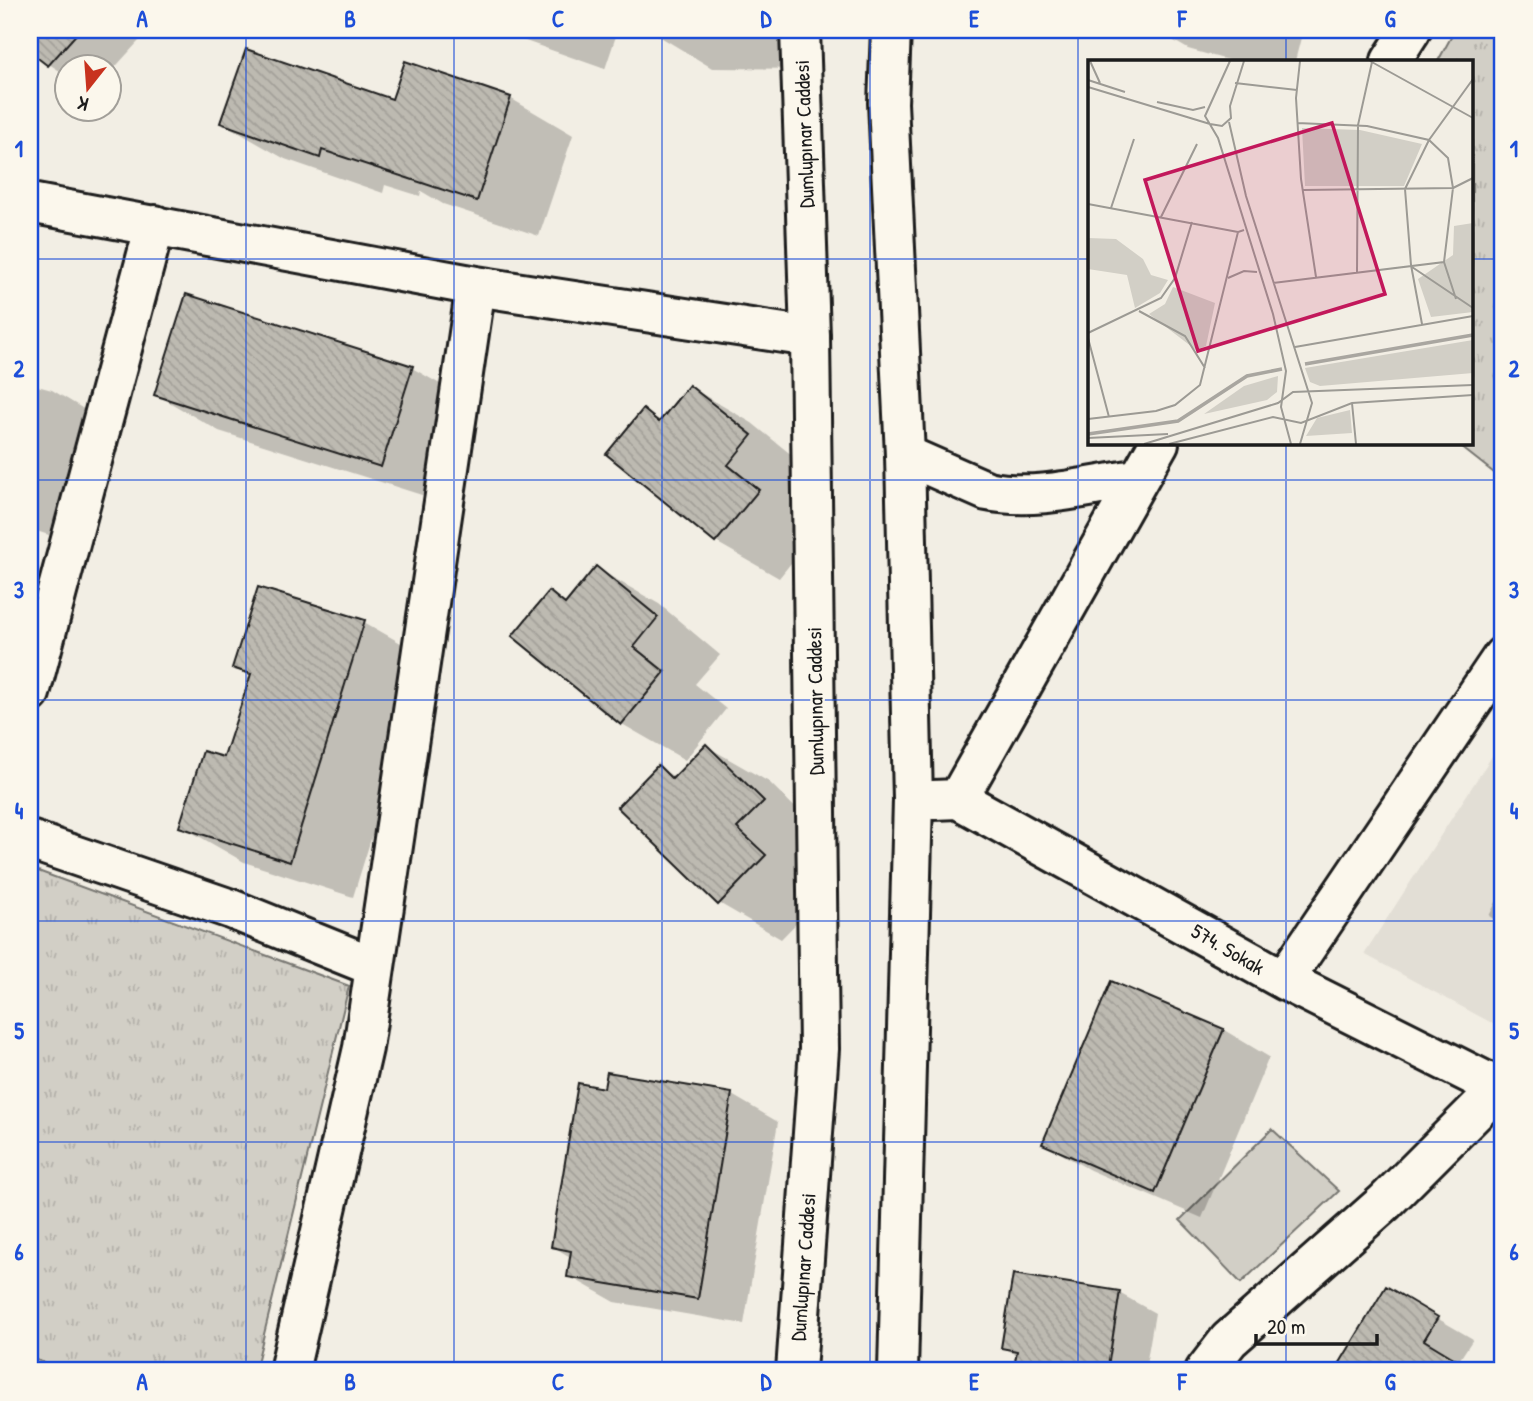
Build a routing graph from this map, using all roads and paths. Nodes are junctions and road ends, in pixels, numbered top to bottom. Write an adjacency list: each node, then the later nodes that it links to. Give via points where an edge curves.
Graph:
1 (800, 30): 8 (street, Dumlupınar Caddesi)
2 (891, 30): 10 (street, via 888,103)
3 (1411, 30): 4 (street)
4 (1392, 60)
5 (30, 203): 6 (street)
6 (155, 225): 7 (street); 13 (street)
7 (475, 286): 8 (street); 17 (street)
8 (810, 338): 21 (street, Dumlupınar Caddesi, via 819,1049)
9 (1158, 444): 11 (street)
10 (905, 455): 11 (street, via 1000,494 1023,496); 15 (street)
11 (1136, 479): 14 (street)
12 (1503, 656): 18 (street)
13 (30, 693)
14 (958, 799): 15 (street); 18 (street, 574. Sokak)
15 (913, 800): 22 (street)
16 (30, 840): 17 (street, via 231,909)
17 (375, 967): 20 (street, via 363,1048)
18 (1284, 980): 19 (street, 574. Sokak)
19 (1501, 1089): 23 (street, via 1385,1202 1229,1340)
20 (289, 1371)
21 (796, 1371)
22 (898, 1371)
23 (1205, 1371)

